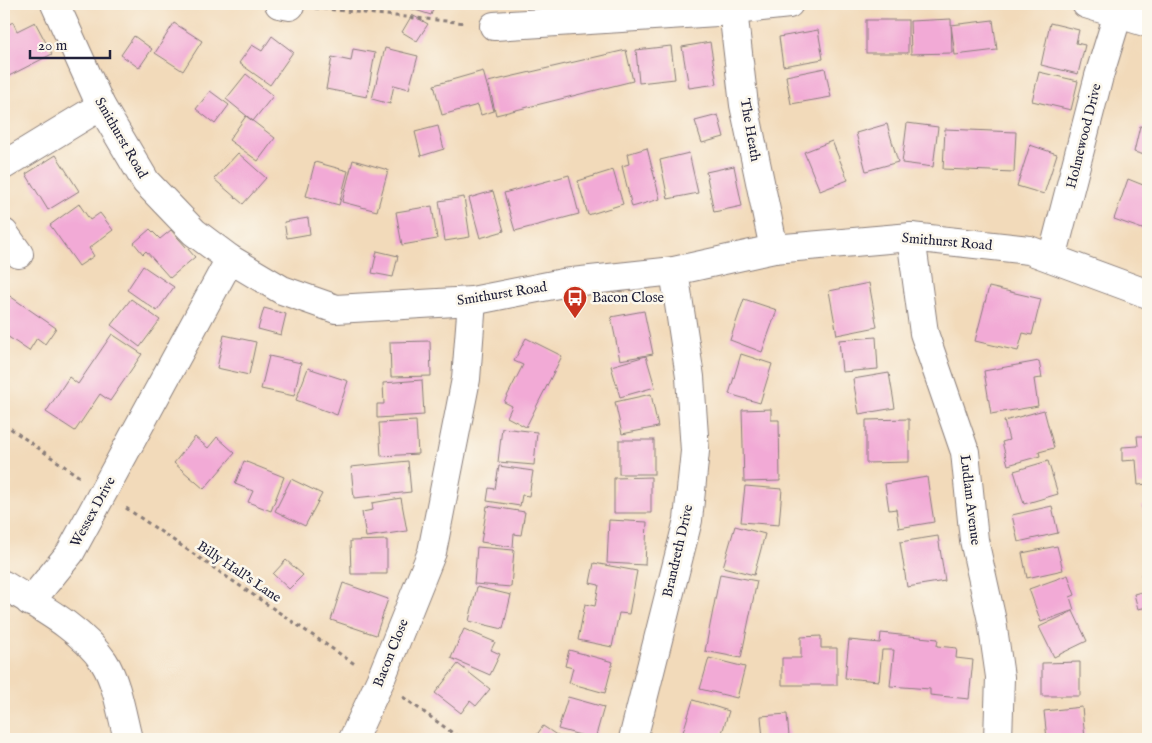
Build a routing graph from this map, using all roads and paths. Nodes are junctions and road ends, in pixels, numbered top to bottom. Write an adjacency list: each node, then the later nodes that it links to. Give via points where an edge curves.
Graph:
1 (55, 4): 10 (street, Smithurst Road)
2 (789, 4): 5 (street)
3 (1086, 4): 6 (street)
4 (294, 6): 7 (path)
5 (733, 10): 9 (street); 13 (street, The Heath, via 744,105)
6 (1118, 14): 8 (street); 14 (street, Holmewood Drive)
7 (466, 23)
8 (1148, 23)
9 (494, 26)
10 (101, 106): 11 (street); 15 (street, Smithurst Road, via 146,182 194,232)
11 (4, 165)
12 (911, 237): 13 (street, Smithurst Road); 14 (street, Smithurst Road, via 1029,250); 28 (street, Ludlam Avenue, via 924,333 965,452 974,540 992,621 1000,677)
13 (774, 249): 16 (street, Smithurst Road)
14 (1052, 258): 17 (street, Smithurst Road)
15 (230, 259): 18 (street, Smithurst Road, via 282,290 336,309); 20 (street, Wessex Drive)
16 (674, 271): 18 (street, Smithurst Road, via 563,283); 27 (street, Brandreth Drive, via 690,377 695,451 688,520)
17 (1148, 294)
18 (472, 301): 23 (street, Bacon Close, via 466,379 432,552)
19 (4, 424): 20 (path, Billy Hall's Lane)
20 (103, 493): 22 (street, Wessex Drive, via 70,553); 23 (path, Billy Hall's Lane)
21 (4, 585): 22 (street)
22 (30, 602): 24 (street, via 86,642 105,663)
23 (380, 681): 25 (street, Bacon Close); 26 (path, Billy Hall's Lane)
24 (128, 739)
25 (353, 739)
26 (461, 739)
27 (634, 739)
28 (998, 739)

